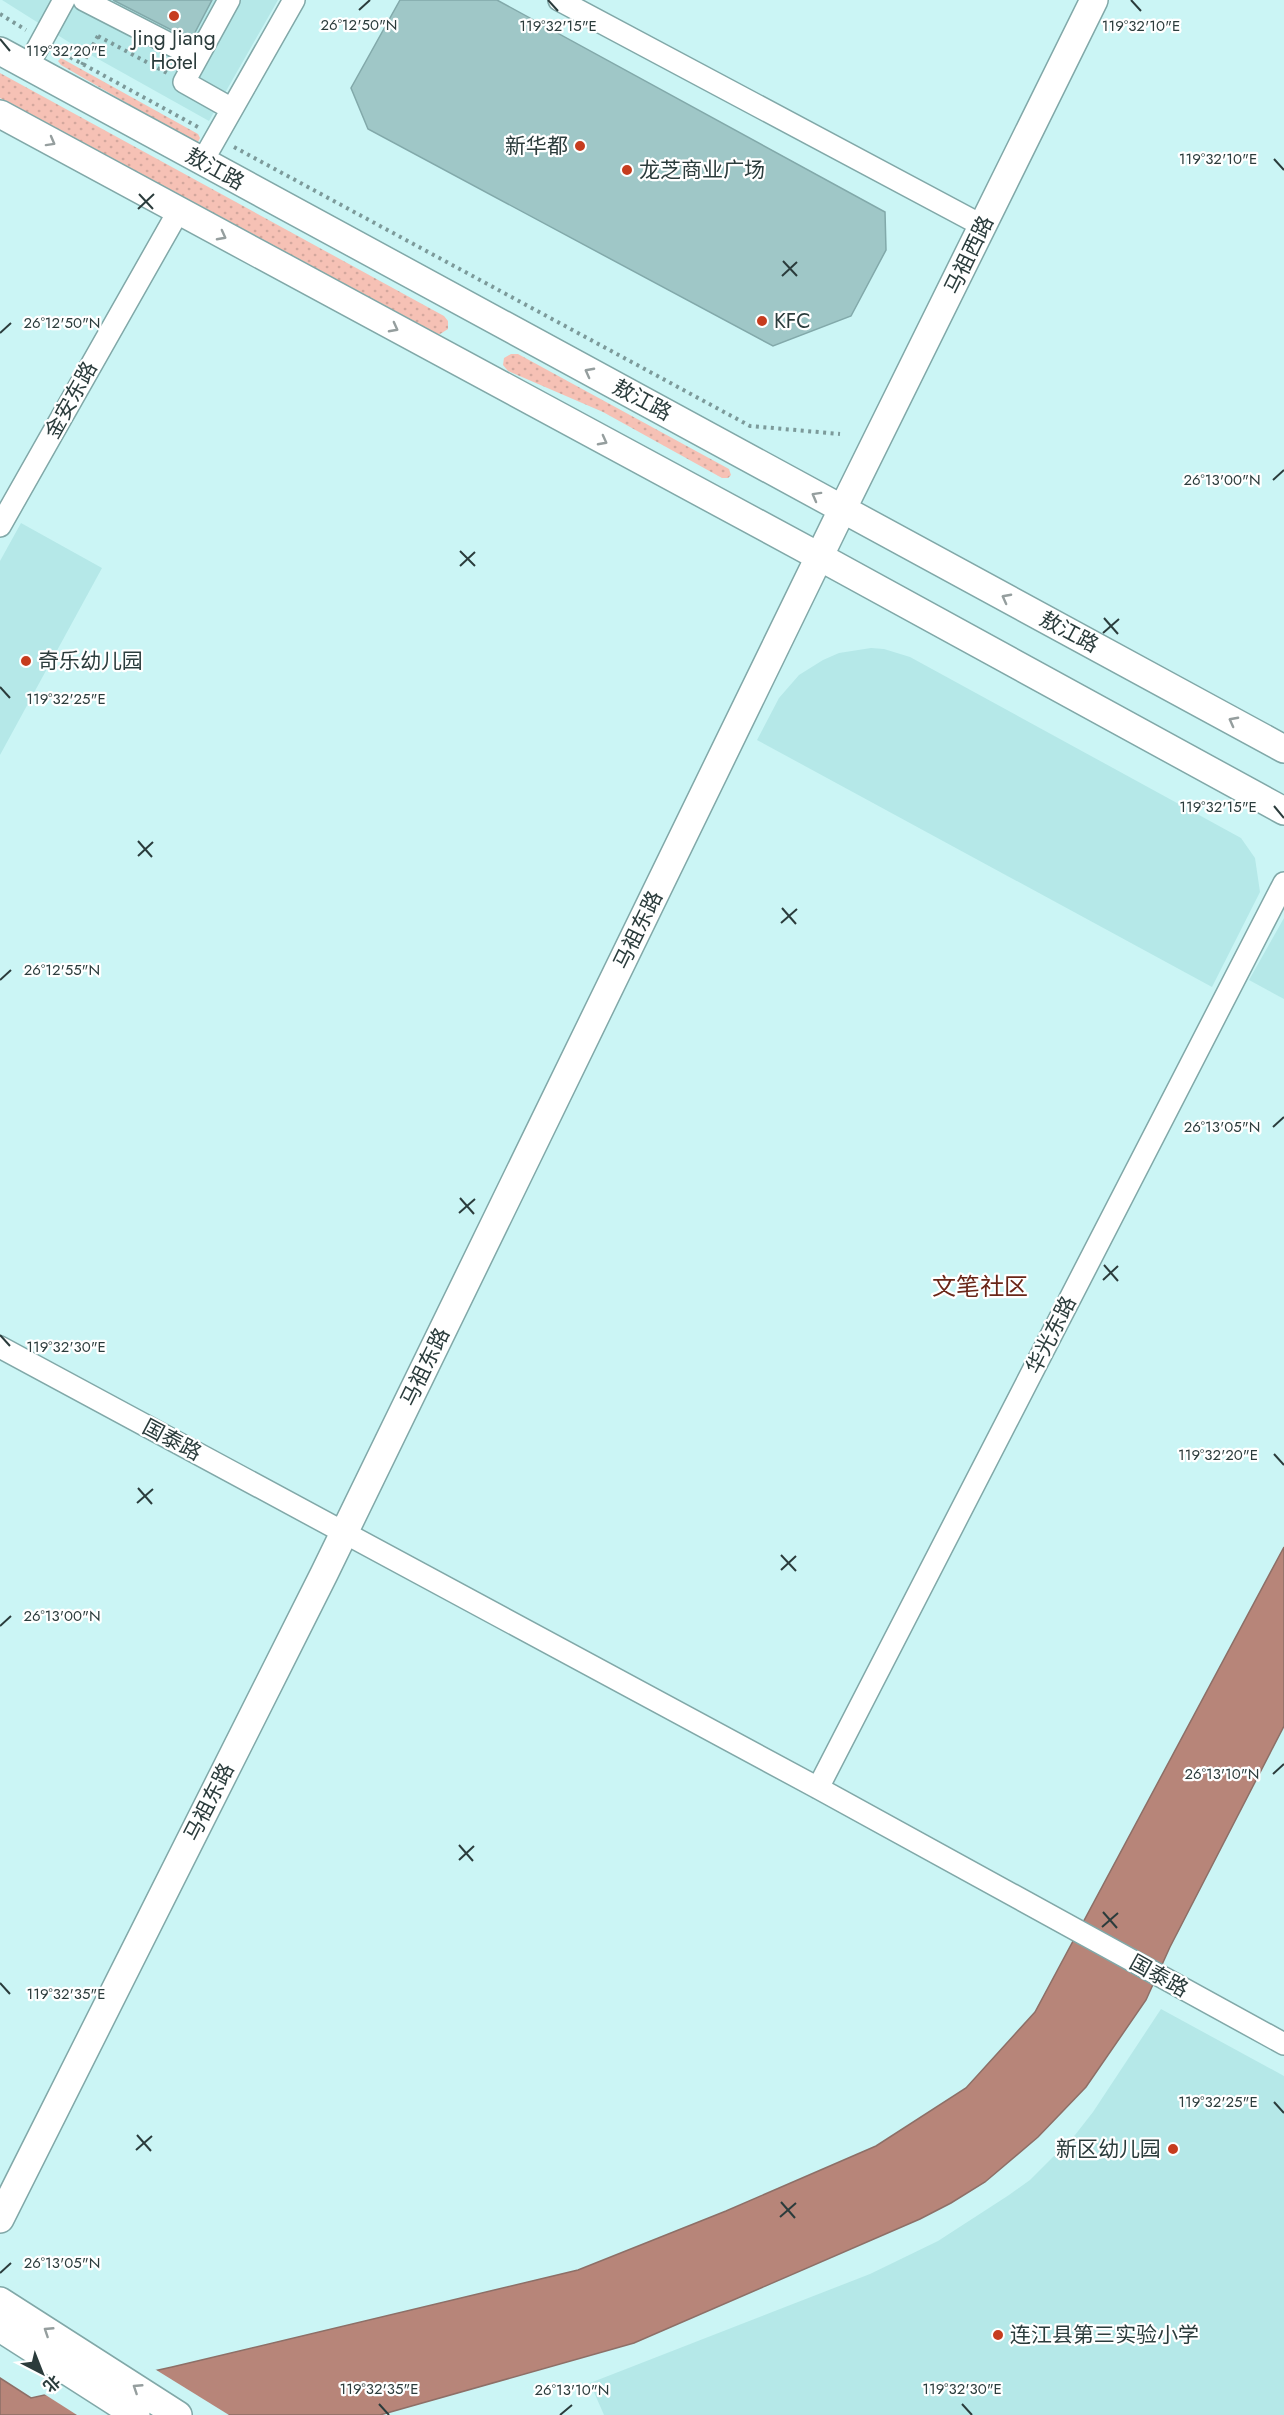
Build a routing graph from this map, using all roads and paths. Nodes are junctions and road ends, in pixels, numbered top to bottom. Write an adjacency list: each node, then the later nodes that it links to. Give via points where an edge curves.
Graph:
1 (64, 0): 10 (street)
2 (84, 0): 12 (street)
3 (229, 0): 12 (street)
4 (294, 0): 16 (street)
5 (559, 0): 21 (street)
6 (1094, 0): 21 (main road, 马祖西路)
7 (0, 14): 10 (path)
8 (101, 29): 9 (path)
9 (98, 36): 13 (path); 15 (path)
10 (42, 41): 13 (path); 14 (street)
11 (0, 51): 14 (main road, 敖江路)
12 (197, 58): 15 (street)
13 (82, 65): 18 (path)
14 (28, 66): 19 (main road, 敖江路)
15 (184, 82): 16 (street)
16 (232, 109): 18 (street)
17 (0, 114): 20 (main road, one-way to 20)
18 (216, 137): 19 (street); 22 (path, via 750,426)
19 (202, 162): 23 (main road, 敖江路, one-way to 19)
20 (178, 212): 24 (street, 金安东路); 25 (main road, one-way to 25)
21 (983, 226): 23 (main road, 马祖西路)
22 (840, 434)
23 (842, 510): 25 (main road, 马祖东路); 26 (main road, 敖江路, one-way to 23)
24 (0, 526)
25 (820, 557): 27 (main road); 30 (main road, 马祖东路)
26 (1284, 749)
27 (1284, 811)
28 (1284, 883): 31 (street, 华光东路)
29 (0, 1347): 30 (street, 国泰路)
30 (343, 1532): 31 (street, 国泰路); 33 (main road, 马祖东路)
31 (819, 1788): 32 (street, 国泰路)
32 (1284, 2043)
33 (0, 2219)
34 (0, 2301): 36 (main road, one-way to 34)
35 (0, 2328): 36 (main road)
36 (83, 2368): 37 (main road); 38 (main road, one-way to 36)
37 (135, 2415)
38 (178, 2415)

